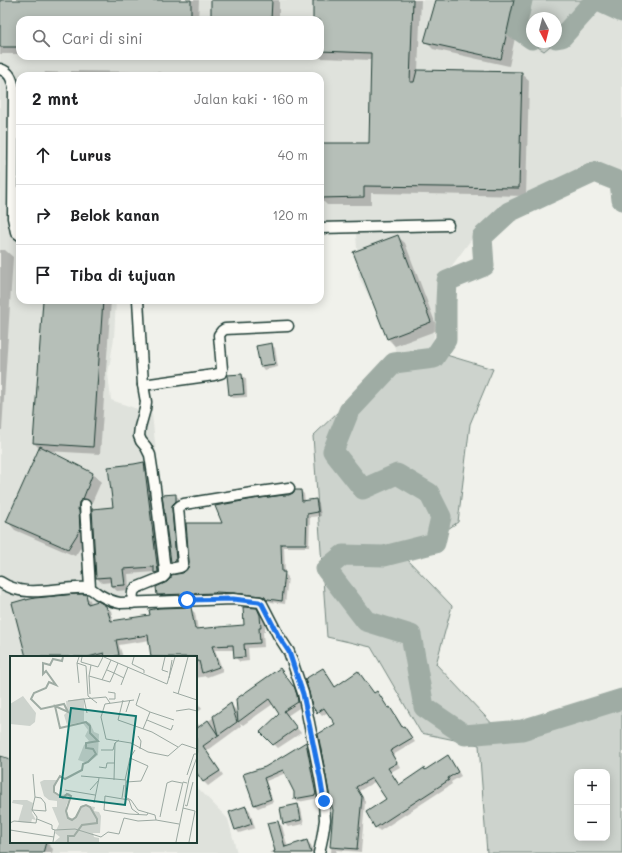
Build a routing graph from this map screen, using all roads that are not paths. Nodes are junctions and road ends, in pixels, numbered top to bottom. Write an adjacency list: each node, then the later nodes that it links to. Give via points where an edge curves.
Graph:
1 (0, 69): 4 (street, via 12,78 14,88 13,218)
2 (448, 225): 3 (street)
3 (324, 228)
4 (16, 232)
5 (138, 304): 7 (street)
6 (288, 326): 7 (street, via 222,331 218,335 221,373)
7 (143, 384): 10 (street, via 146,402 139,436 150,455)
8 (288, 488): 10 (street, via 180,506 178,508 183,563 180,567)
9 (85, 505): 12 (street)
10 (165, 570): 13 (street, via 163,577 136,588)
11 (0, 582): 12 (street, via 28,592)
12 (90, 588): 13 (street, via 114,602)
13 (132, 603): 14 (street, via 233,599 262,604 289,652 303,694 324,801 325,820)
14 (319, 853)

